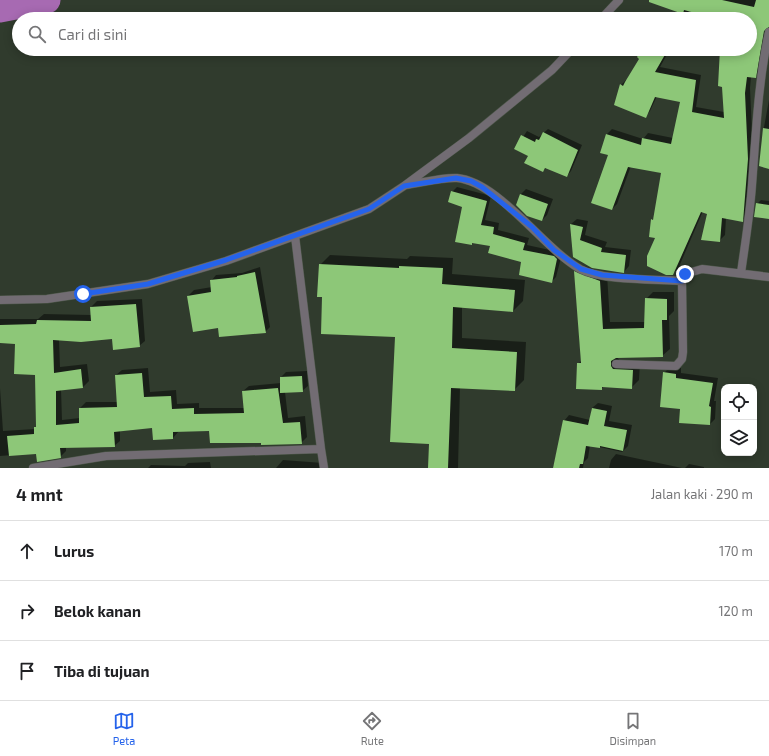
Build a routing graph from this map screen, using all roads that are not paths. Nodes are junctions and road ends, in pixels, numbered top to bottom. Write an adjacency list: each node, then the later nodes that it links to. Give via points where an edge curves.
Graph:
1 (619, 0): 2 (street)
2 (607, 12)
3 (769, 32): 7 (street, via 759,90 752,186)
4 (565, 56): 5 (street, via 552,70 469,138)
5 (404, 186): 6 (street, via 369,209); 9 (street, via 456,178 471,181 500,200 554,250 581,269 602,275)
6 (295, 236): 10 (street, via 148,284 47,299); 12 (street)
7 (741, 273): 8 (street); 9 (street, via 702,269 685,274)
8 (769, 276)
9 (682, 281): 11 (street, via 683,352 680,363 676,366)
10 (0, 300)
11 (616, 364)
12 (321, 449): 13 (street, via 106,456); 14 (street)
13 (33, 468)
14 (324, 468)

